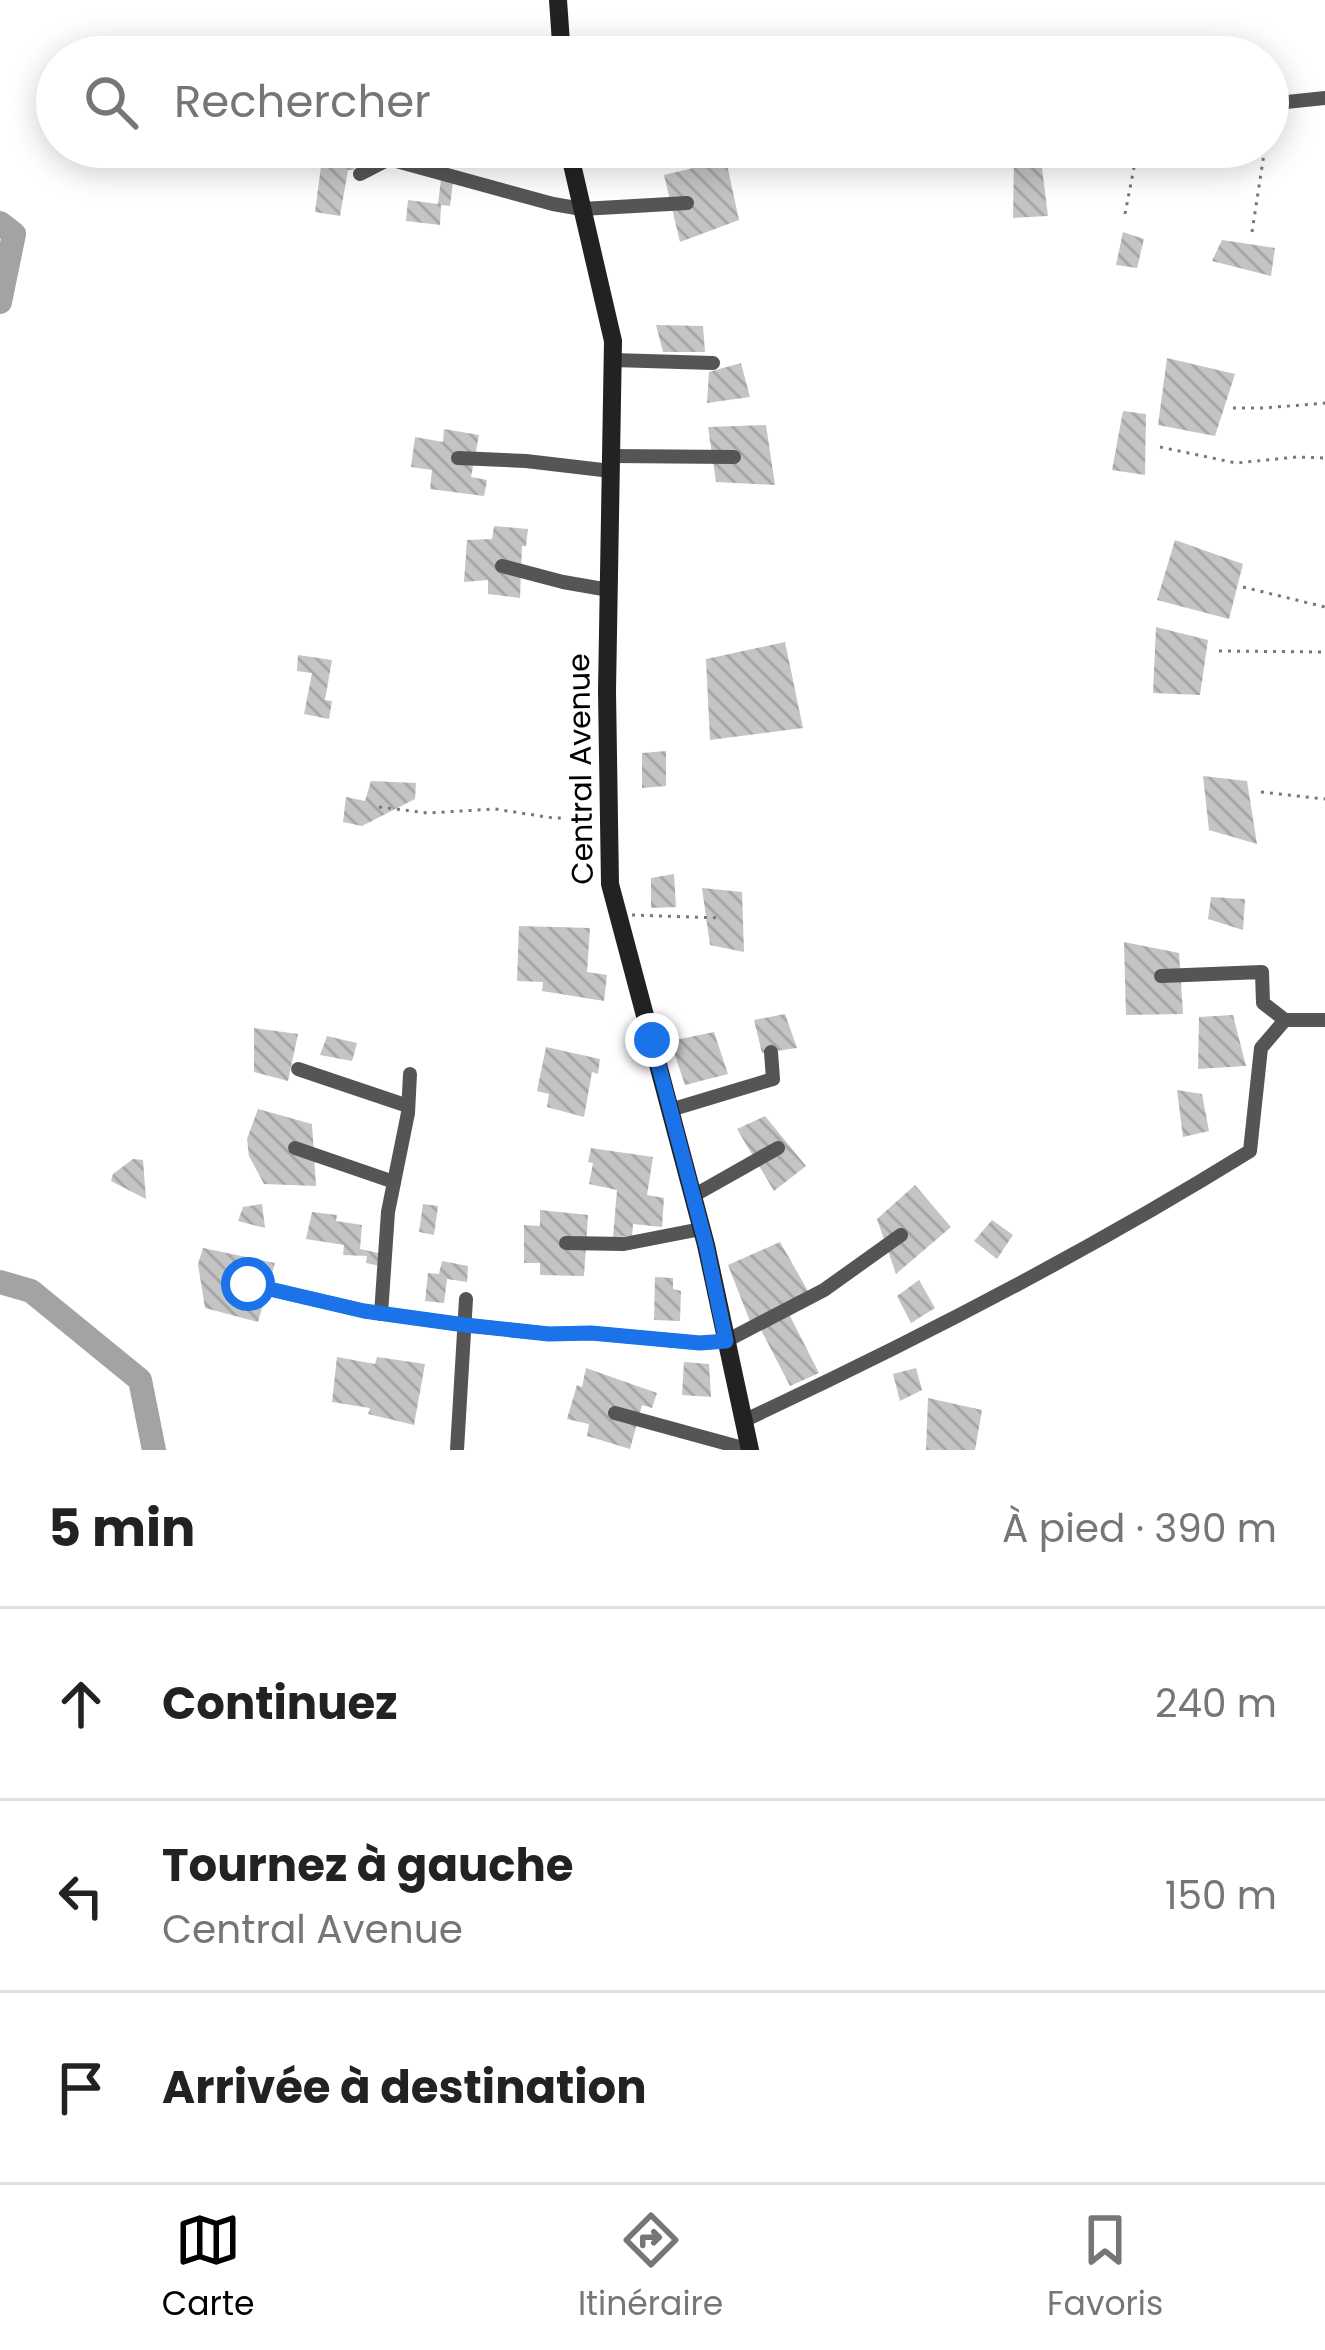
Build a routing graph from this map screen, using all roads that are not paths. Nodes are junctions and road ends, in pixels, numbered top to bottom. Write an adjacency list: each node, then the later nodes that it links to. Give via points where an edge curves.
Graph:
1 (558, 0): 2 (street)
2 (561, 36)
3 (1325, 98): 4 (street)
4 (1289, 103)
5 (371, 168): 8 (street)
6 (422, 168): 10 (street)
7 (573, 168): 10 (street, Central Avenue)
8 (361, 173)
9 (687, 203): 10 (street)
10 (582, 209): 11 (street, Central Avenue)
11 (613, 360): 12 (street); 15 (street, Central Avenue)
12 (713, 363)
13 (734, 457): 15 (street)
14 (458, 458): 15 (street)
15 (611, 464): 17 (street, Central Avenue)
16 (502, 566): 17 (street)
17 (608, 590): 25 (street, Central Avenue, via 610,884)
18 (1161, 976): 20 (street, via 1262,972 1263,1003)
19 (1325, 1020): 20 (street)
20 (1285, 1021): 39 (street, via 1261,1048 1250,1151 1023,1284)
21 (771, 1052): 25 (street, via 773,1079)
22 (298, 1070): 24 (street)
23 (410, 1074): 24 (street)
24 (409, 1106): 28 (street)
25 (670, 1111): 29 (street, Central Avenue)
26 (295, 1148): 28 (street)
27 (778, 1148): 29 (street)
28 (394, 1182): 35 (street)
29 (693, 1196): 30 (street, Central Avenue)
30 (701, 1229): 32 (street, via 624,1244); 37 (street, Central Avenue)
31 (901, 1235): 37 (street, via 824,1290)
32 (566, 1244)
33 (248, 1284): 35 (street)
34 (466, 1299): 36 (street)
35 (381, 1314): 36 (street)
36 (465, 1325): 37 (street); 40 (street)
37 (726, 1341): 39 (street, Central Avenue)
38 (615, 1413): 41 (street)
39 (743, 1420): 41 (street, Central Avenue)
40 (457, 1450)
41 (750, 1450)

